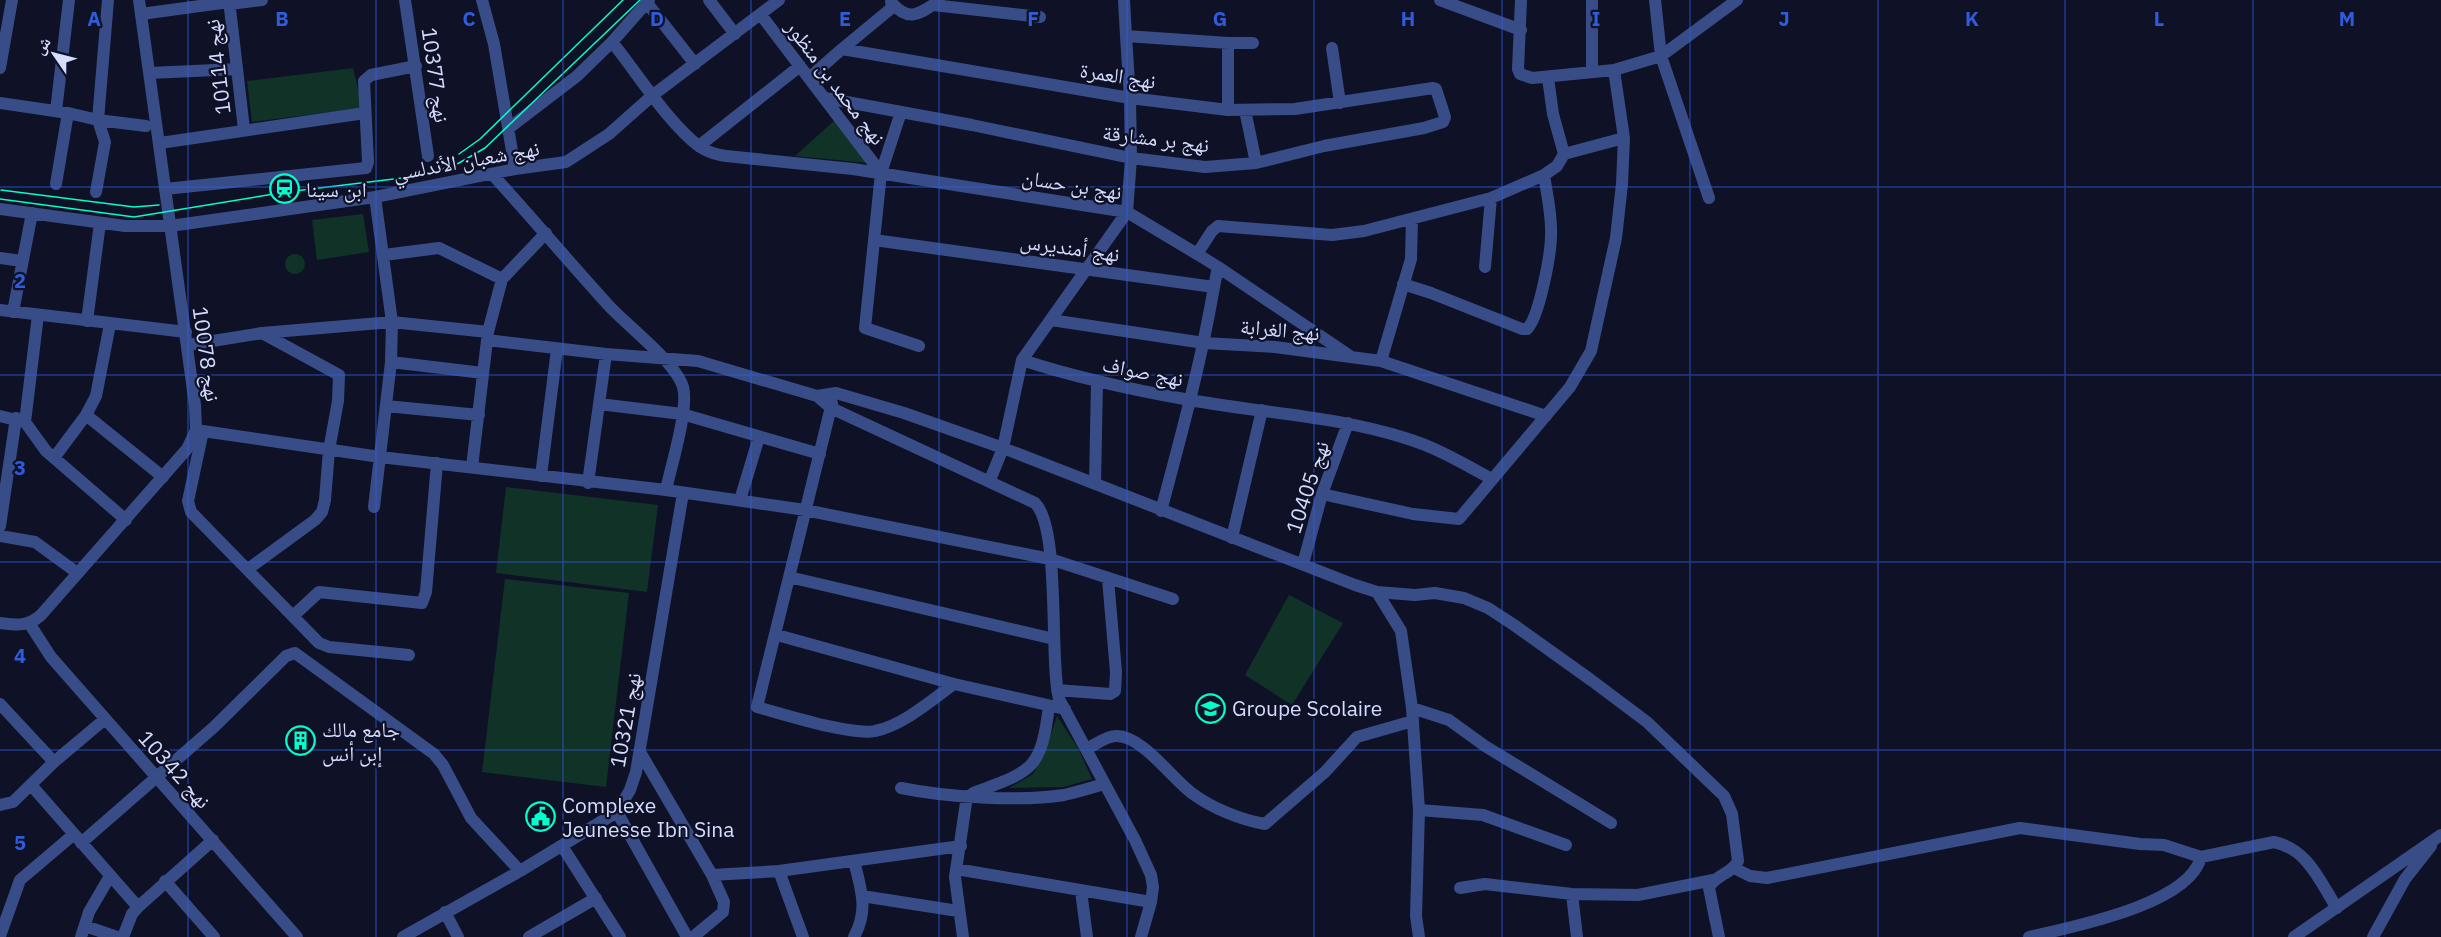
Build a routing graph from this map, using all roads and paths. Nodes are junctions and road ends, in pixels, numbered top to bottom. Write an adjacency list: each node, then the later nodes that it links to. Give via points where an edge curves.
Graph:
1 (12, 0): 36 (street)
2 (69, 0): 51 (street)
3 (108, 0): 54 (street)
4 (139, 0): 21 (street, نهج 10078)
5 (262, 0): 17 (street)
6 (405, 0): 34 (street, نهج 10377)
7 (482, 0): 56 (street)
8 (709, 0): 25 (street)
9 (779, 0): 22 (street, نهج شعبان الأندلسي)
10 (1124, 0): 26 (street)
11 (1440, 0): 20 (street)
12 (1521, 0): 24 (street)
13 (1592, 0): 39 (street)
14 (1655, 0): 32 (street)
15 (1737, 0): 32 (street)
16 (648, 1): 27 (street); 33 (street)
17 (229, 2): 21 (street); 37 (street, نهج 10114)
18 (937, 2): 19 (street, via 907,15); 23 (street)
19 (892, 3): 31 (street)
20 (1458, 3): 24 (street)
21 (141, 14): 40 (street, نهج 10078)
22 (761, 15): 25 (street, نهج شعبان الأندلسي); 35 (street, نهج محمد بن منظور)
23 (1040, 17)
24 (1521, 30): 42 (street, via 1518,69 1525,76)
25 (735, 34): 33 (street, نهج شعبان الأندلسي)
26 (1126, 36): 28 (street); 46 (street)
27 (612, 42): 44 (street, نهج بن حسان); 56 (street, via 577,76)
28 (1228, 43): 29 (street); 49 (street)
29 (1253, 43)
30 (1332, 48): 47 (street)
31 (842, 49): 41 (street); 46 (street, نهج العمرة)
32 (1661, 56): 38 (street); 74 (street)
33 (694, 64): 44 (street, نهج شعبان الأندلسي)
34 (416, 66): 53 (street, via 368,76 363,83); 62 (street, نهج 10377)
35 (800, 66): 41 (street, نهج محمد بن منظور); 60 (street)
36 (0, 68)
37 (237, 69): 40 (street); 57 (street, نهج 10114)
38 (1614, 70): 39 (street); 58 (street)
39 (1592, 71): 42 (street)
40 (150, 73): 59 (street, نهج 10078)
41 (809, 78): 45 (street, نهج محمد بن منظور)
42 (1548, 78): 61 (street)
43 (1432, 88): 47 (street, نهج العمرة); 64 (street, نهج بر مشارقة, via 1436,89 1443,122)
44 (653, 95): 60 (street, نهج بن حسان); 65 (street, نهج شعبان الأندلسي, via 573,159)
45 (825, 98): 52 (street, نهج بر مشارقة); 66 (street, نهج محمد بن منظور)
46 (1130, 98): 49 (street, نهج العمرة); 63 (street)
47 (1340, 103): 50 (street, نهج العمرة, via 1286,110)
48 (0, 104): 51 (street)
49 (1228, 110): 50 (street, نهج العمرة)
50 (1245, 110): 64 (street)
51 (62, 112): 54 (street); 69 (street)
52 (901, 112): 63 (street, نهج بر مشارقة); 66 (street)
53 (365, 113): 57 (street, نهج 10114); 70 (street, via 366,168)
54 (98, 120): 55 (street); 71 (street, via 105,142)
55 (146, 126)
56 (509, 128): 65 (street)
57 (244, 129): 59 (street, نهج 10114)
58 (1624, 138): 61 (street); 126 (street, via 1616,238 1591,351 1570,387)
59 (160, 142): 70 (street, نهج 10078)
60 (699, 146): 66 (street, نهج بن حسان, via 726,156)
61 (1564, 154): 68 (street)
62 (428, 156)
63 (1131, 158): 64 (street, نهج بر مشارقة, via 1205,167); 76 (street)
64 (1256, 163)
65 (515, 169): 67 (street, نهج شعبان الأندلسي)
66 (880, 173): 76 (street, نهج بن حسان); 82 (street)
67 (492, 174): 72 (street, نهج شعبان الأندلسي); 81 (street)
68 (1544, 175): 73 (street); 93 (street, via 1551,236 1534,321 1527,329)
69 (56, 184)
70 (165, 189): 80 (street, نهج 10078)
71 (96, 192)
72 (375, 197): 80 (street, نهج شعبان الأندلسي); 86 (street)
73 (1491, 198): 78 (street); 90 (street)
74 (1708, 198)
75 (0, 209): 77 (street, نهج شعبان الأندلسي)
76 (1127, 212): 85 (street, نهج بن حسان); 91 (street)
77 (32, 213): 79 (street, نهج شعبان الأندلسي); 88 (street)
78 (1412, 219): 85 (street, via 1332,235 1218,226); 93 (street, via 1411,259)
79 (100, 223): 80 (street, نهج شعبان الأندلسي); 98 (street)
80 (170, 226): 103 (street, نهج 10078)
81 (546, 233): 83 (street); 84 (street)
82 (874, 240): 91 (street, نهج أمنديرس); 105 (street, via 865,328)
83 (556, 244): 84 (street); 109 (street, via 610,307)
84 (532, 248): 92 (street)
85 (1197, 254): 89 (street, نهج بن حسان)
86 (384, 255): 92 (street, via 439,248); 99 (street)
87 (0, 258): 88 (street)
88 (22, 261): 95 (street)
89 (1218, 267): 94 (street); 108 (street)
90 (1485, 267)
91 (1086, 268): 94 (street, نهج أمنديرس); 97 (street)
92 (502, 279): 102 (street)
93 (1403, 284): 111 (street)
94 (1214, 287): 104 (street)
95 (3, 310): 96 (street)
96 (38, 315): 98 (street); 127 (street)
97 (1051, 320): 104 (street, نهج الغرابة); 110 (street)
98 (87, 321): 100 (street)
99 (392, 322): 101 (street); 102 (street); 112 (street)
100 (110, 324): 103 (street); 123 (street, via 97,393)
101 (262, 333): 103 (street); 132 (street, via 339,375)
102 (488, 336): 106 (street); 113 (street)
103 (187, 339): 129 (street, نهج 10078)
104 (1204, 343): 108 (street, نهج الغرابة); 117 (street)
105 (919, 346)
106 (557, 349): 107 (street); 138 (street)
107 (606, 354): 109 (street); 118 (street)
108 (1350, 356): 111 (street, نهج الغرابة)
109 (662, 358): 116 (street, via 698,361); 122 (street, via 681,381)
110 (1022, 360): 114 (street, نهج صواف); 131 (street)
111 (1381, 361): 126 (street, نهج الغرابة)
112 (391, 362): 113 (street); 119 (street)
113 (483, 373): 124 (street)
114 (1097, 382): 117 (street, نهج صواف); 143 (street)
115 (836, 393): 116 (street); 120 (street); 131 (street)
116 (817, 396): 120 (street)
117 (1191, 400): 121 (street, نهج صواف); 150 (street)
118 (600, 404): 122 (street); 142 (street)
119 (386, 406): 124 (street); 134 (street)
120 (831, 408): 133 (street); 141 (street)
121 (1262, 410): 128 (street, نهج صواف); 154 (street)
122 (682, 414): 130 (street); 144 (street)
123 (86, 415): 135 (street); 139 (street)
124 (479, 415): 137 (street)
125 (0, 416): 127 (street)
126 (1546, 416): 140 (street)
127 (20, 420): 135 (street); 152 (street)
128 (1348, 423): 140 (street, نهج صواف, via 1417,442); 146 (street, نهج 10405)
129 (199, 431): 132 (street); 139 (street, نهج 10078); 157 (street, via 188,507)
130 (759, 437): 133 (street); 147 (street)
131 (1003, 448): 141 (street); 143 (street)
132 (328, 450): 134 (street); 157 (street, via 322,512)
133 (820, 454): 149 (street)
134 (380, 457): 136 (street); 148 (street)
135 (54, 458): 151 (street)
136 (437, 464): 137 (street); 163 (street, via 422,603 319,592)
137 (472, 467): 138 (street)
138 (541, 476): 142 (street)
139 (163, 477): 151 (street, نهج 10078)
140 (1492, 479): 146 (street, via 1464,515 1454,520)
141 (990, 480): 155 (street, via 1040,507)
142 (588, 483): 144 (street)
143 (1095, 484): 150 (street)
144 (666, 490): 145 (street)
145 (683, 493): 147 (street); 178 (street, نهج 10321)
146 (1322, 494): 156 (street, نهج 10405)
147 (740, 500): 149 (street)
148 (374, 507)
149 (805, 510): 155 (street); 159 (street)
150 (1161, 510): 154 (street)
151 (126, 520): 158 (street, نهج 10078)
152 (0, 526)
153 (0, 537): 158 (street, via 35,542)
154 (1232, 538): 156 (street)
155 (1050, 559): 160 (street); 167 (street)
156 (1303, 564): 161 (street)
157 (248, 569): 163 (street)
158 (76, 572): 165 (street, نهج 10078)
159 (789, 577): 166 (street); 167 (street)
160 (1108, 579): 162 (street); 170 (street, via 1115,691 1110,694)
161 (1377, 592): 173 (street, via 1401,631); 197 (street, via 1435,593 1464,598 1488,608 1647,722 1730,805 1738,852)
162 (1173, 599)
163 (293, 616): 168 (street, via 322,645)
164 (0, 623): 165 (street)
165 (29, 623): 175 (street, نهج 10342, via 51,657)
166 (777, 635): 169 (street); 169 (street, via 757,708 872,732 920,708)
167 (1054, 639): 170 (street)
168 (409, 655)
169 (954, 684): 172 (street)
170 (1057, 690): 174 (street)
171 (0, 704): 179 (street)
172 (1049, 706): 174 (street); 184 (street, via 1042,747 1033,765)
173 (1412, 708): 176 (street); 188 (street, via 1449,720)
174 (1065, 710): 177 (street)
175 (105, 719): 179 (street); 180 (street, نهج 10342)
176 (1413, 721): 177 (street, via 1358,737 1265,824 1207,803 1191,793 1152,754 1128,739 1116,736); 186 (street)
177 (1086, 749): 181 (street)
178 (640, 752): 187 (street, نهج 10321, via 630,790); 201 (street)
179 (54, 762): 182 (street)
180 (156, 778): 190 (street); 191 (street, نهج 10342); 199 (street, via 286,656 295,653 434,754 471,818)
181 (1104, 784): 184 (street, via 1061,795); 210 (street, via 1148,866 1153,886)
182 (31, 785): 185 (street, via 13,802); 190 (street)
183 (901, 788): 184 (street)
184 (968, 796): 194 (street)
185 (0, 805)
186 (1419, 810): 192 (street, via 1483,815); 234 (street)
187 (616, 812): 193 (street, نهج 10321); 227 (street)
188 (1611, 824)
189 (2441, 834): 212 (street); 215 (street, via 2405,879)
190 (77, 839): 202 (street); 218 (street, via 20,880)
191 (213, 840): 204 (street); 217 (street, نهج 10342)
192 (1566, 845)
193 (562, 846): 199 (street, نهج 10321); 209 (street)
194 (961, 846): 196 (street); 198 (street)
195 (2201, 856): 197 (street, via 2164,845 2020,828 1767,878 1750,876); 212 (street, via 2274,842 2285,844 2311,866); 237 (street, via 2199,866 2189,877 2154,900 2104,920)
196 (854, 861): 200 (street); 208 (street)
197 (1734, 868): 203 (street)
198 (956, 869): 206 (street); 213 (street)
199 (520, 871): 214 (street, نهج 10321)
200 (779, 871): 201 (street); 229 (street)
201 (712, 875): 228 (street, via 725,909)
202 (110, 876): 211 (street); 216 (street)
203 (1713, 880): 207 (street, via 1638,895); 236 (street, via 1709,888)
204 (165, 881): 211 (street); 221 (street)
205 (1460, 888): 207 (street, via 1485,884)
206 (1081, 891): 210 (street); 232 (street)
207 (1572, 894): 235 (street)
208 (862, 896): 213 (street); 230 (street, via 863,920)
209 (596, 898): 225 (street); 226 (street)
210 (1151, 902): 233 (street)
211 (138, 907): 220 (street)
212 (2337, 908): 238 (street)
213 (958, 911): 231 (street)
214 (445, 912): 223 (street, نهج 10321); 224 (street)
215 (2381, 920): 239 (street); 240 (street)
216 (83, 931): 219 (street)
217 (294, 934): 222 (street)
218 (0, 936)
219 (117, 937)
220 (123, 937)
221 (214, 937)
222 (280, 937)
223 (403, 937)
224 (458, 937)
225 (530, 937)
226 (620, 937)
227 (687, 937)
228 (693, 937)
229 (803, 937)
230 (854, 937)
231 (963, 937)
232 (1087, 937)
233 (1141, 937)
234 (1419, 937)
235 (1577, 937)
236 (1719, 937)
237 (2029, 937)
238 (2294, 937)
239 (2373, 937)
240 (2386, 937)

